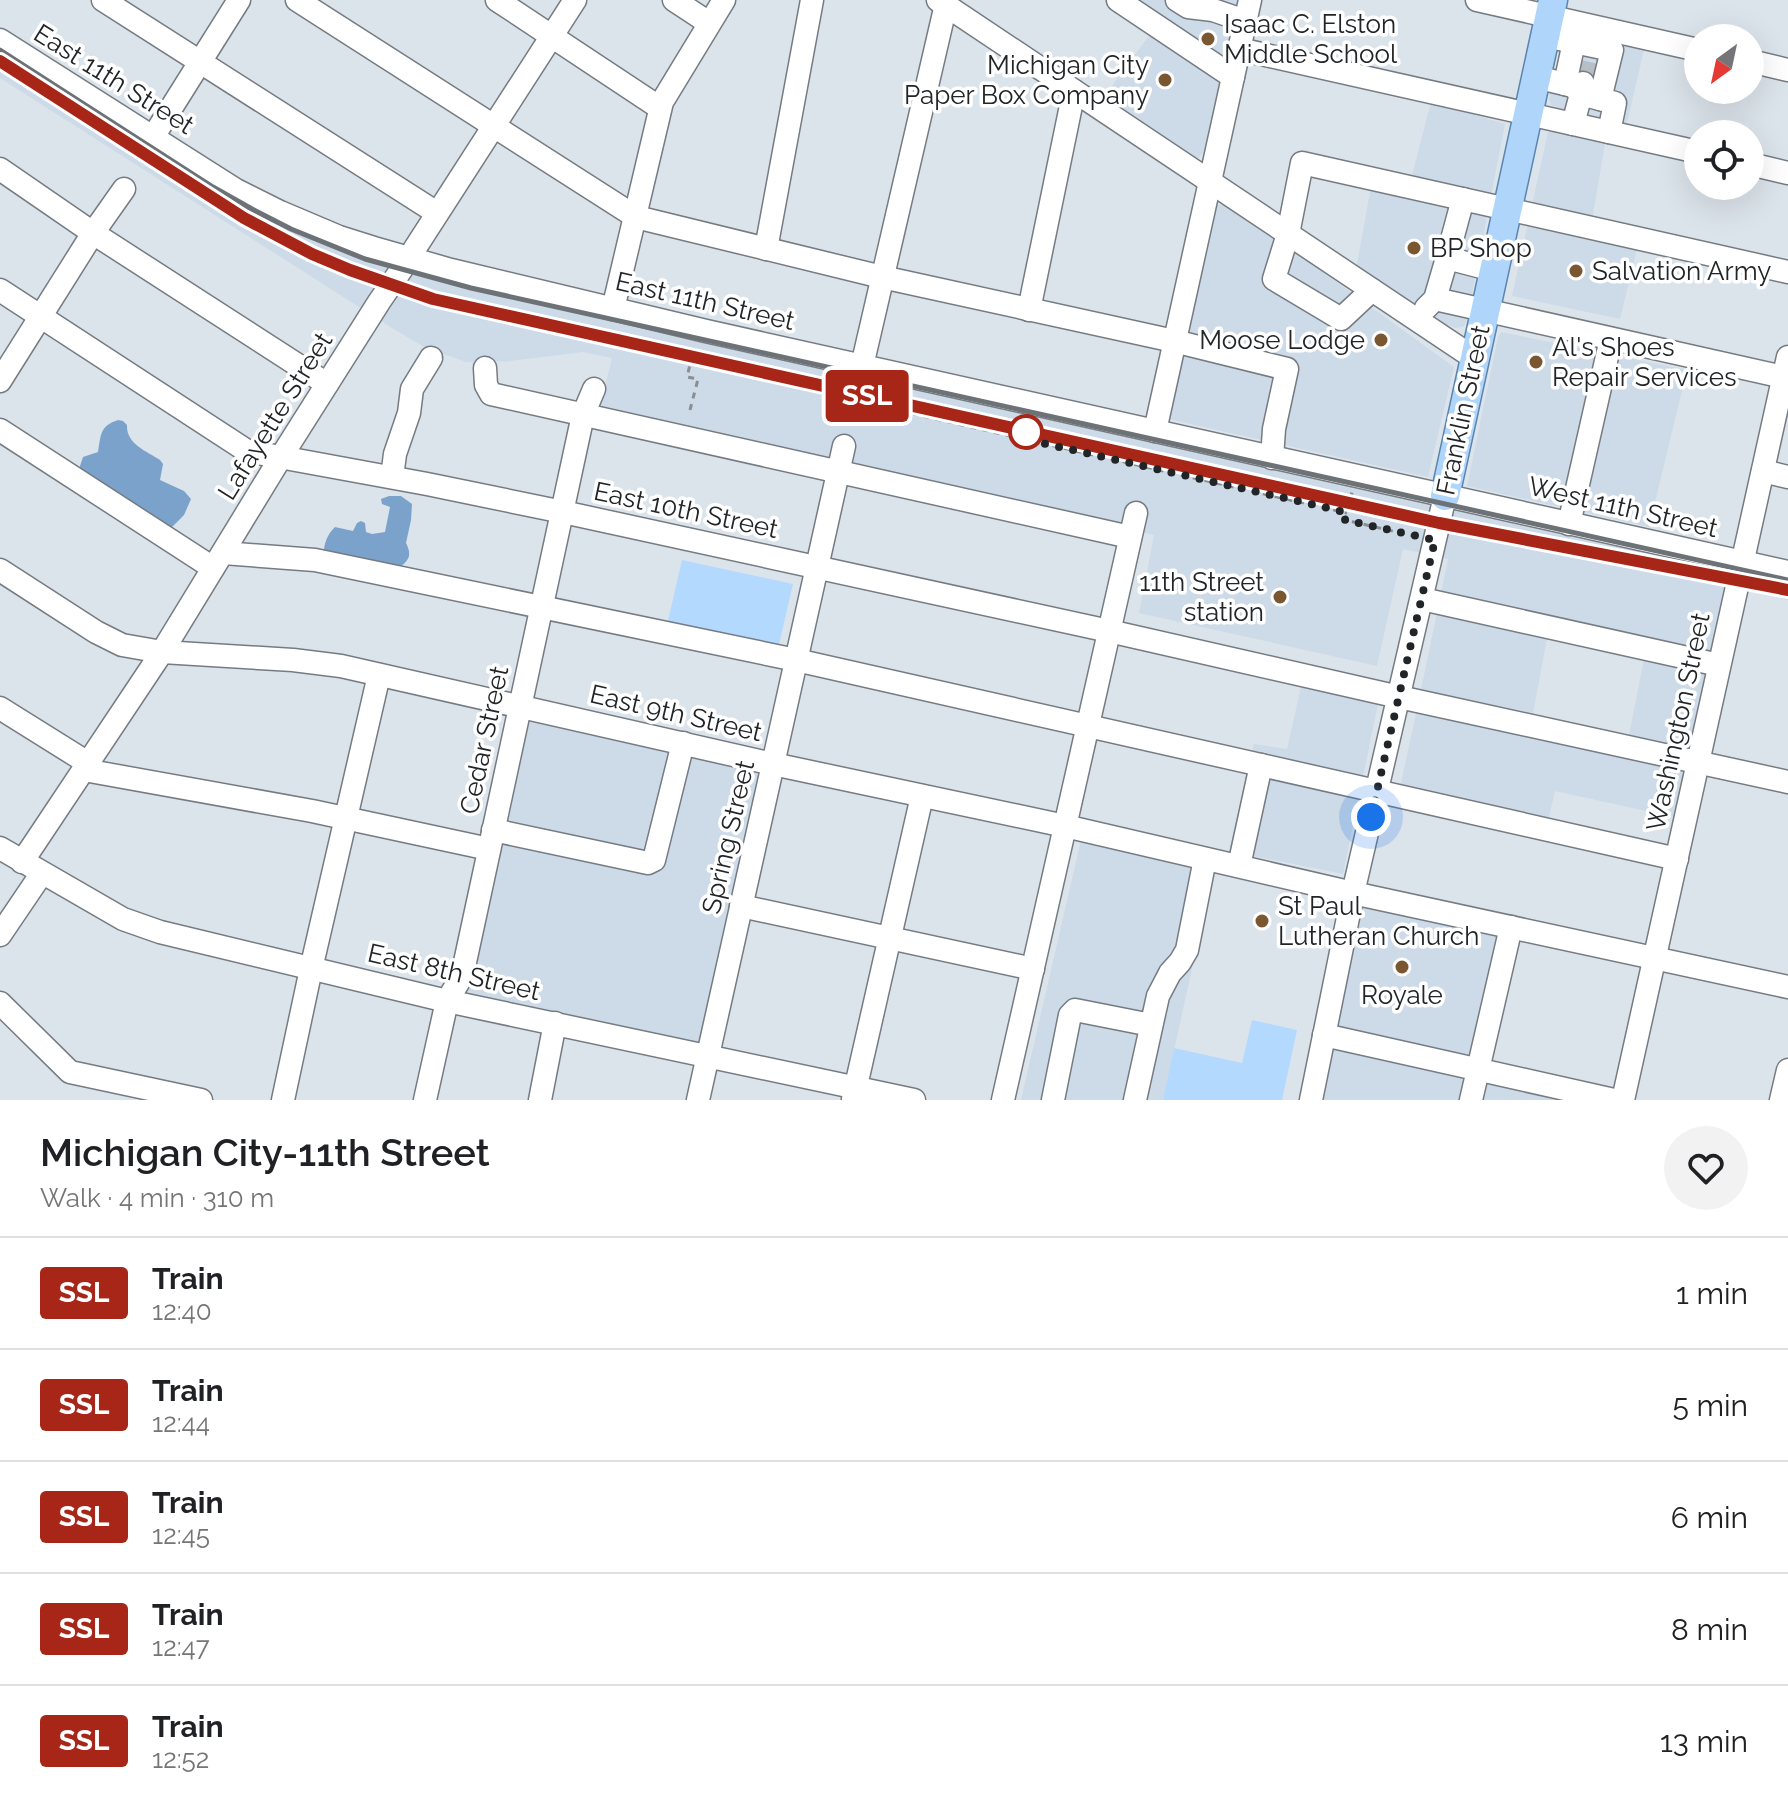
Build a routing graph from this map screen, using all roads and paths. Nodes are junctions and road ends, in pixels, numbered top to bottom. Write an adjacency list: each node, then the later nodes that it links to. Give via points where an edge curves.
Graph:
1 (103, 0): 22 (street)
2 (239, 0): 22 (street)
3 (297, 0): 32 (street)
4 (497, 0): 17 (street)
5 (575, 0): 17 (street, Lafayette Street)
6 (674, 0): 16 (street)
7 (724, 0): 16 (street)
8 (812, 0): 47 (street)
9 (1118, 0): 25 (street)
10 (1177, 0): 13 (street, via 1188,7)
11 (1477, 0): 15 (street)
12 (944, 2): 28 (street); 52 (street)
13 (1214, 5): 14 (street)
14 (1248, 10): 21 (street)
15 (1549, 17): 19 (street); 20 (street); 26 (main road, Franklin Street)
16 (709, 23): 29 (street)
17 (552, 36): 29 (street); 32 (street, Lafayette Street)
18 (0, 40): 34 (street, East 11th Street)
19 (1684, 47)
20 (1585, 48): 27 (street); 27 (street, via 1612,50)
21 (1239, 49): 25 (street); 30 (street)
22 (200, 63): 34 (street); 43 (street)
23 (1764, 64): 24 (street)
24 (1788, 70)
25 (1233, 77): 39 (street)
26 (1536, 77): 27 (street); 30 (main road, Franklin Street)
27 (1582, 90): 31 (street); 33 (street, via 1615,103)
28 (1074, 91): 39 (street); 57 (street)
29 (660, 108): 44 (street)
30 (1528, 114): 31 (street); 42 (main road, Franklin Street)
31 (1573, 124): 33 (street)
32 (494, 127): 43 (street, Lafayette Street); 44 (street)
33 (1609, 132): 35 (street)
34 (153, 137): 48 (street, East 11th Street, via 280,212)
35 (1684, 149)
36 (1764, 167): 38 (street)
37 (0, 169): 45 (street)
38 (1788, 173)
39 (1211, 182): 46 (street); 62 (street)
40 (124, 189): 45 (street)
41 (1463, 199): 42 (street); 46 (street, via 1302,163); 49 (street)
42 (1507, 209): 50 (main road, Franklin Street); 51 (street)
43 (437, 213): 48 (street, Lafayette Street)
44 (636, 217): 47 (street); 56 (street)
45 (93, 233): 59 (street); 72 (street)
46 (1288, 234): 54 (street); 54 (street, via 1274,279 1341,319)
47 (766, 249): 52 (street)
48 (409, 258): 56 (street, East 11th Street); 72 (street, Lafayette Street)
49 (1447, 258): 50 (street); 55 (street)
50 (1493, 270): 58 (main road, Franklin Street)
51 (1788, 272)
52 (882, 277): 57 (street); 68 (street)
53 (0, 290): 59 (street, East 10th Street)
54 (1372, 290): 60 (street)
55 (1435, 299): 58 (street); 60 (street)
56 (613, 309): 68 (street, East 11th Street)
57 (1029, 310): 62 (street)
58 (1484, 311): 61 (street); 65 (main road, Franklin Street)
59 (41, 316): 71 (street); 79 (street, East 10th Street, via 247,451)
60 (1413, 317): 65 (street)
61 (1611, 339): 70 (street); 90 (street)
62 (1174, 341): 77 (street); 80 (street, via 1287,369)
63 (695, 344): 67 (path)
64 (431, 358): 83 (street, via 412,389)
65 (1474, 358): 86 (main road, Franklin Street)
66 (678, 360): 67 (path)
67 (691, 363): 74 (path, via 687,377 698,379); 89 (path)
68 (862, 366): 77 (street, East 11th Street)
69 (485, 368): 75 (street, via 491,394)
70 (1787, 371): 82 (street, Washington Street)
71 (0, 381)
72 (327, 384): 79 (street, Lafayette Street)
73 (594, 389): 75 (street, Cedar Street)
74 (690, 410)
75 (583, 415): 81 (street); 87 (street, Cedar Street)
76 (0, 430): 93 (street)
77 (1155, 431): 80 (street, East 11th Street)
78 (844, 446): 81 (street, Spring Street)
79 (281, 457): 83 (street, East 10th Street); 93 (street, Lafayette Street)
80 (1272, 458): 86 (street, East 11th Street)
81 (838, 471): 91 (street); 95 (street, Spring Street)
82 (1763, 471): 84 (street); 94 (street, Washington Street)
83 (392, 477): 87 (street, East 10th Street)
84 (1788, 477)
85 (1337, 491): 89 (path, via 1352,494)
86 (1445, 496): 90 (street, West 11th Street); 92 (street, Franklin Street)
87 (563, 512): 95 (street, East 10th Street); 99 (street, Cedar Street)
88 (1136, 513): 91 (street)
89 (1347, 513): 92 (path, via 1345,520)
90 (1569, 524): 94 (street, West 11th Street)
91 (1130, 537): 100 (street)
92 (1435, 540): 98 (street, Franklin Street)
93 (218, 560): 99 (street, via 315,560); 101 (street, Lafayette Street)
94 (1742, 562): 97 (street, West 11th Street); 103 (street, Washington Street)
95 (817, 567): 100 (street, East 10th Street); 102 (street, Spring Street)
96 (0, 570): 101 (street, East 9th Street, via 96,632 122,645)
97 (1788, 572)
98 (1422, 599): 103 (street); 105 (street, Franklin Street)
99 (542, 608): 102 (street); 106 (street, Cedar Street)
100 (1109, 631): 105 (street, East 10th Street); 108 (street)
101 (162, 652): 104 (street, East 9th Street, via 293,660); 113 (street, Lafayette Street)
102 (796, 660): 108 (street); 111 (street, Spring Street)
103 (1719, 665): 110 (street, Washington Street)
104 (379, 675): 106 (street, East 9th Street); 117 (street)
105 (1399, 697): 110 (street, East 10th Street); 115 (street, Franklin Street)
106 (520, 706): 109 (street, East 9th Street); 119 (street, Cedar Street)
107 (0, 708): 113 (street)
108 (1087, 726): 112 (street); 118 (street)
109 (683, 743): 111 (street, East 9th Street); 119 (street, via 654,860)
110 (1698, 762): 114 (street, East 10th Street); 122 (street, Washington Street)
111 (773, 764): 116 (street, East 9th Street); 126 (street, Spring Street)
112 (1261, 765): 115 (street); 123 (street)
113 (86, 766): 117 (street); 124 (street, Lafayette Street)
114 (1788, 782)
115 (1377, 792): 122 (street); 125 (street, Franklin Street)
116 (922, 796): 118 (street, East 9th Street); 129 (street)
117 (346, 818): 119 (street); 131 (street)
118 (1065, 826): 121 (street, East 9th Street); 132 (street)
119 (491, 840): 134 (street, Cedar Street, via 462,976)
120 (0, 848): 124 (street, East 8th Street)
121 (1205, 859): 123 (street, East 9th Street); 137 (street, via 1187,950 1161,987)
122 (1677, 859): 130 (street, Washington Street)
123 (1239, 866): 125 (street, East 9th Street)
124 (32, 867): 128 (street, Lafayette Street); 131 (street, East 8th Street, via 123,919)
125 (1353, 893): 127 (street, East 9th Street); 138 (street, Franklin Street)
126 (741, 906): 129 (street); 139 (street, Spring Street)
127 (1511, 927): 130 (street, East 9th Street); 140 (street)
128 (0, 935)
129 (890, 938): 132 (street); 142 (street)
130 (1655, 958): 133 (street, East 9th Street); 155 (street, Washington Street)
131 (311, 969): 134 (street, East 8th Street); 144 (street)
132 (1033, 969): 149 (street)
133 (1788, 987)
134 (447, 1001): 136 (street, East 8th Street); 145 (street, Cedar Street)
135 (0, 1003): 143 (street, via 70,1072)
136 (555, 1023): 139 (street, East 8th Street); 146 (street)
137 (1151, 1025): 150 (street, via 1075,1010); 151 (street)
138 (1324, 1035): 140 (street); 152 (street, Franklin Street)
139 (708, 1055): 142 (street, East 8th Street); 147 (street, Spring Street)
140 (1478, 1070): 153 (street); 154 (street)
141 (1788, 1070): 156 (street)
142 (854, 1094): 148 (street, East 8th Street)
143 (201, 1100)
144 (283, 1100)
145 (425, 1100)
146 (540, 1100)
147 (698, 1100)
148 (914, 1100)
149 (1003, 1100)
150 (1053, 1100)
151 (1135, 1100)
152 (1311, 1100)
153 (1471, 1100)
154 (1614, 1100)
155 (1623, 1100)
156 (1781, 1100)

